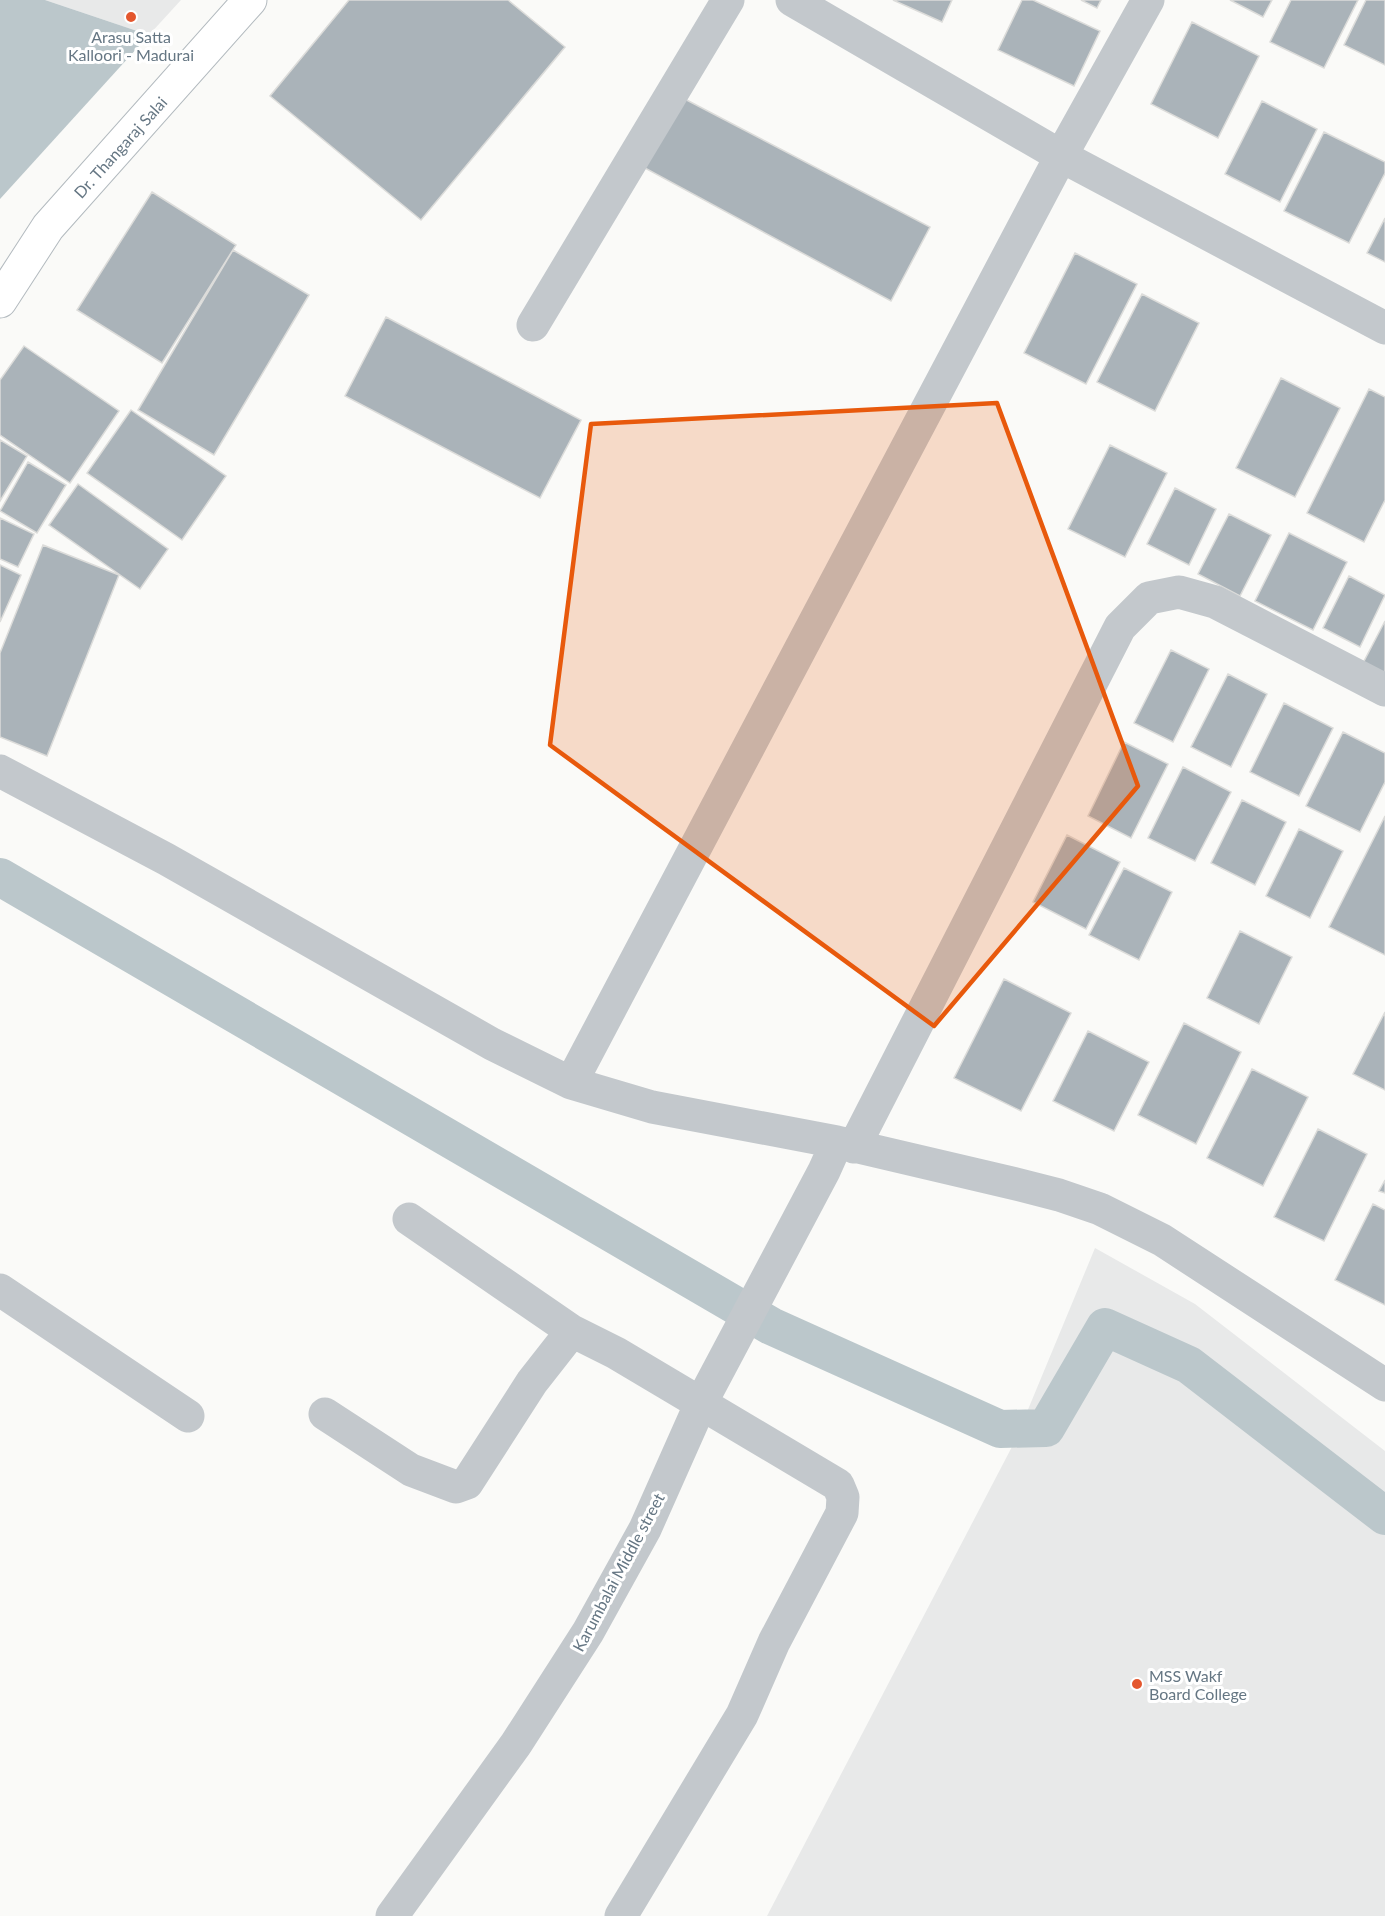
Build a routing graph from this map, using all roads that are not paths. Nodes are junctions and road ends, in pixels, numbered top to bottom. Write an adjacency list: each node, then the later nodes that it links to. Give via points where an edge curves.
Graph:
1 (250, 0): 6 (street, Dr. Thangaraj Salai, via 48,227)
2 (728, 0): 7 (street)
3 (792, 0): 5 (street)
4 (1148, 0): 5 (street)
5 (1061, 156): 8 (street); 11 (street)
6 (0, 301)
7 (533, 326)
8 (1385, 328)
9 (1385, 690): 12 (street, Karumbalai Middle street, via 1215,602 1179,592 1149,598 1120,627)
10 (0, 771): 11 (street, via 166,859 492,1044)
11 (571, 1083): 12 (street, via 652,1107)
12 (845, 1144): 16 (street, via 1059,1195 1100,1209 1162,1240); 17 (street, Karumbalai Middle street, via 824,1171)
13 (409, 1219): 15 (street)
14 (0, 1290): 19 (street)
15 (572, 1331): 17 (street); 18 (street, via 532,1382 468,1483 456,1488 411,1470)
16 (1385, 1385)
17 (700, 1403): 20 (street, Karumbalai Middle street, via 645,1529 588,1632 516,1744); 21 (street, via 838,1485 843,1497 842,1513 774,1642 742,1715)
18 (326, 1414)
19 (188, 1416)
20 (392, 1916)
21 (621, 1916)

